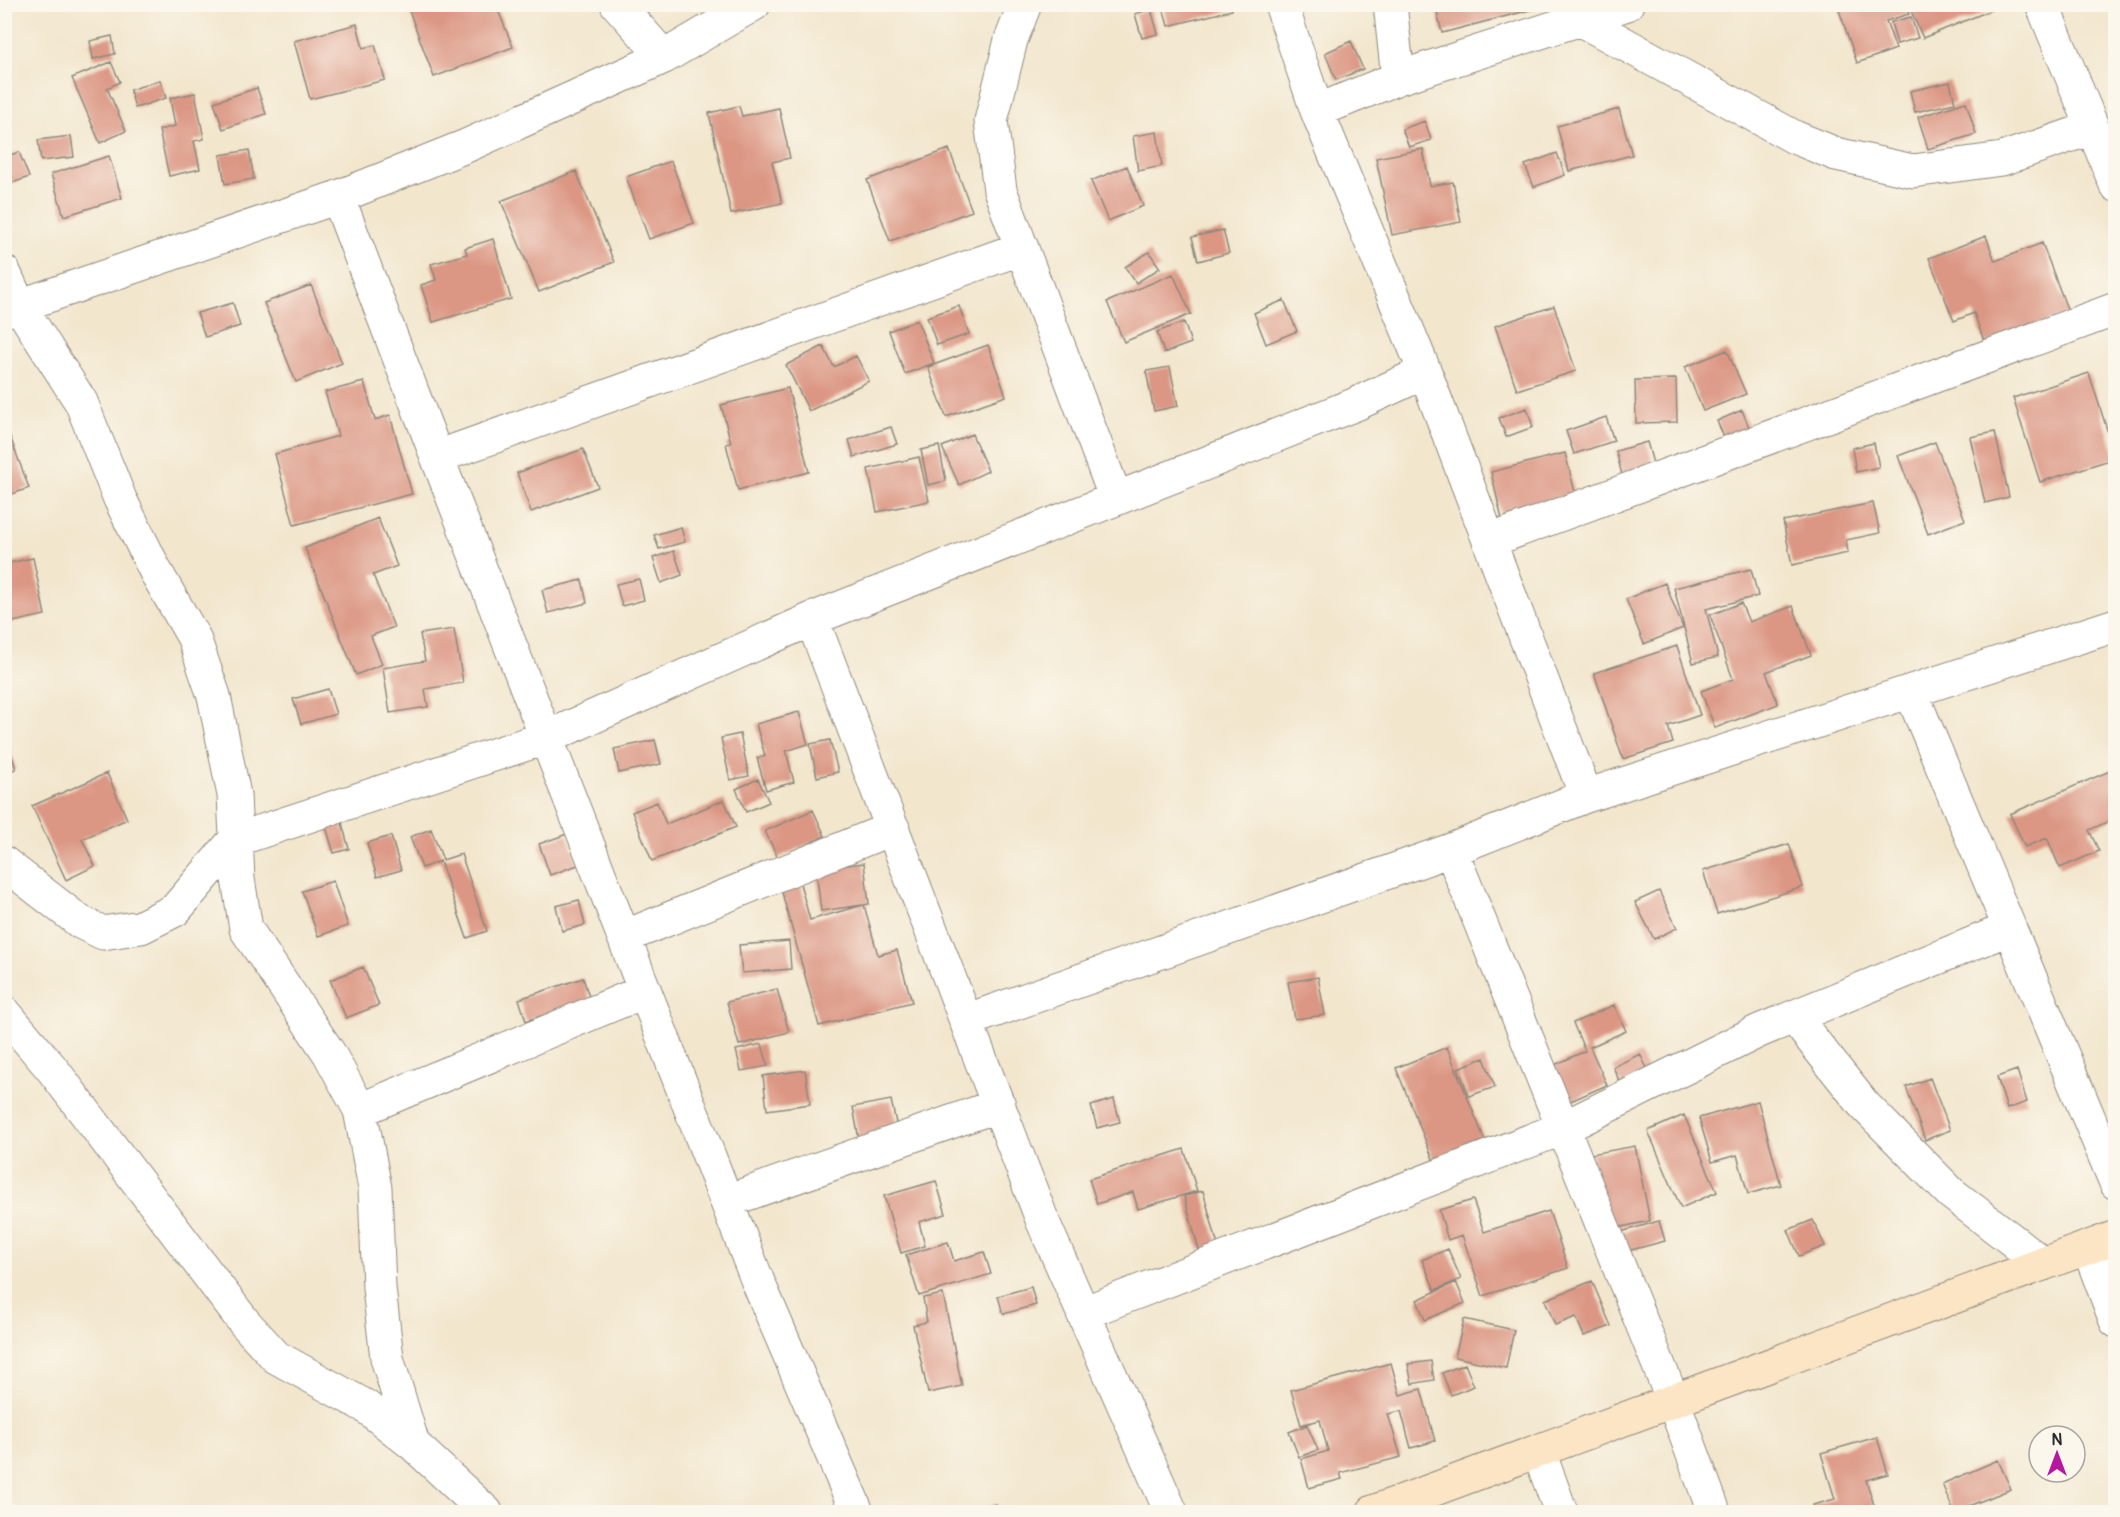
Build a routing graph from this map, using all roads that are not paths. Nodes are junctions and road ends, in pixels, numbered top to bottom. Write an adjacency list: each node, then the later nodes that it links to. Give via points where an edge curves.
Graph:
1 (616, 4): 9 (street)
2 (754, 4): 9 (street)
3 (1025, 4): 15 (street, via 1011,40 991,121 1000,190)
4 (1281, 4): 11 (street)
5 (1390, 4): 10 (street)
6 (1627, 4): 8 (street)
7 (2042, 4): 12 (street)
8 (1579, 20): 10 (street); 12 (street, via 1794,137 1836,154 1912,171 2002,159)
9 (664, 57): 14 (street, via 466,146)
10 (1398, 78): 11 (street)
11 (1317, 111): 19 (street)
12 (2092, 128): 13 (street)
13 (2115, 185)
14 (338, 197): 17 (street); 20 (street)
15 (1022, 248): 20 (street); 21 (street)
16 (4, 272): 17 (street)
17 (12, 308): 29 (street, via 81,402 120,499 194,638 214,696 234,795)
18 (2115, 309): 22 (street)
19 (1425, 372): 21 (street, via 1356,404); 22 (street)
20 (436, 458): 26 (street)
21 (1116, 499): 23 (street)
22 (1489, 541): 27 (street)
23 (812, 619): 26 (street); 28 (street)
24 (2115, 625): 25 (street)
25 (1911, 692): 27 (street); 32 (street)
26 (548, 737): 29 (street); 33 (street)
27 (1586, 796): 30 (street)
28 (893, 828): 33 (street); 37 (street)
29 (235, 840): 31 (street, via 175,910 141,927 103,933 80,922); 39 (street, via 246,929 329,1053)
30 (1451, 850): 37 (street); 40 (street)
31 (4, 862)
32 (2008, 929): 36 (street); 41 (street)
33 (624, 937): 34 (street)
34 (645, 992): 39 (street); 42 (street)
35 (4, 1012): 48 (street, via 53,1070 244,1322 276,1357 366,1406)
36 (1794, 1017): 40 (street); 44 (street, via 1864,1105 1951,1193)
37 (968, 1020): 38 (street)
38 (999, 1105): 42 (street); 45 (street, via 1043,1222)
39 (360, 1110): 48 (street, via 375,1188 379,1288 387,1358)
40 (1563, 1128): 45 (street); 47 (street)
41 (2115, 1183)
42 (727, 1201): 51 (street)
43 (2102, 1242): 44 (street); 46 (street)
44 (2043, 1264): 47 (street)
45 (1083, 1313): 52 (street)
46 (2115, 1321)
47 (1674, 1403): 49 (street); 55 (street)
48 (413, 1444): 50 (street)
49 (1539, 1452): 53 (street); 54 (street)
50 (486, 1512)
51 (857, 1512)
52 (1171, 1512)
53 (1373, 1512)
54 (1561, 1512)
55 (1714, 1512)

